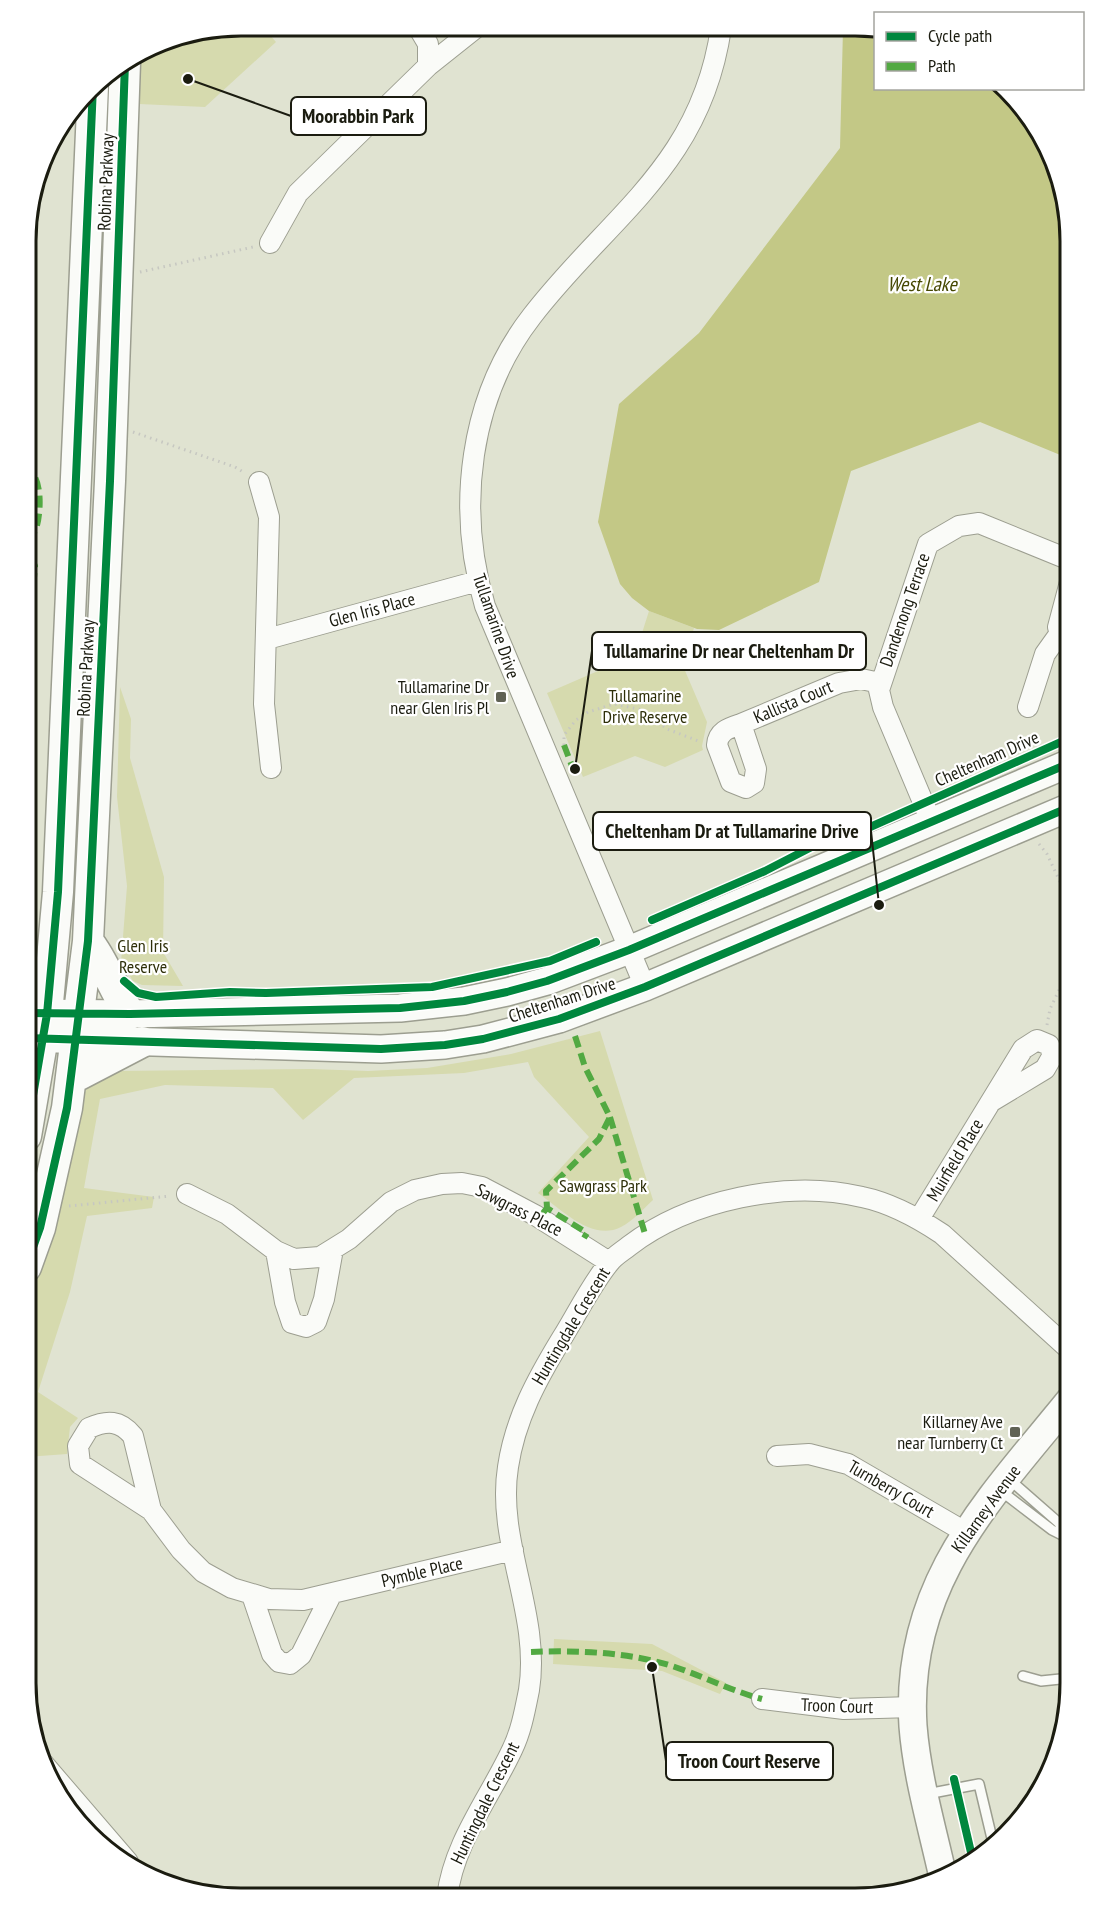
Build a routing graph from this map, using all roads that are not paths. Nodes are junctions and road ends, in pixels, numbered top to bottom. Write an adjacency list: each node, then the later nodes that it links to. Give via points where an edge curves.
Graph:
1 (423, 36): 4 (street, via 428,44)
2 (466, 36): 4 (street)
3 (719, 36): 10 (street, Tullamarine Drive, via 695,117 659,176 531,316 496,376 475,444 469,498)
4 (428, 66): 7 (street, via 298,193)
5 (125, 73): 20 (main road, Robina Parkway)
6 (92, 100): 22 (main road, Robina Parkway)
7 (270, 243)
8 (260, 482): 11 (street, via 268,517)
9 (1060, 556): 13 (street, Dandenong Terrace, via 979,523 959,526 935,538 924,553)
10 (477, 581): 11 (street, Glen Iris Place); 21 (street, Tullamarine Drive, via 493,629)
11 (267, 639): 17 (street, via 264,704)
12 (1060, 640): 14 (street, via 1045,654)
13 (880, 683): 15 (street, Kallista Court, via 861,679 839,683); 19 (street, Dandenong Terrace, via 880,701)
14 (1028, 707)
15 (741, 724): 15 (street, Kallista Court, via 725,730 717,745 731,782 746,788 754,783 756,769)
16 (1060, 767): 19 (main road, Cheltenham Drive)
17 (271, 768)
18 (1060, 811): 24 (main road, Cheltenham Drive)
19 (931, 821): 21 (main road, Cheltenham Drive)
20 (88, 941): 25 (main road, via 104,962 111,984); 27 (main road, Robina Parkway)
21 (629, 950): 24 (street, Tullamarine Drive); 25 (main road, Cheltenham Drive, via 547,981 432,1006)
22 (52, 969): 23 (main road); 26 (main road, Robina Parkway)
23 (36, 982)
24 (645, 987): 28 (main road, Cheltenham Drive, via 522,1030 446,1045 358,1049)
25 (130, 1014): 27 (main road, Cheltenham Drive)
26 (36, 1026): 27 (main road, Cheltenham Drive)
27 (78, 1027): 28 (main road, Cheltenham Drive); 29 (main road, Robina Parkway)
28 (142, 1042): 29 (main road)
29 (71, 1079): 33 (main road, Robina Parkway, via 54,1171)
30 (992, 1101): 30 (street, Muirfield Place, via 1049,1066 1052,1050 1044,1041 1032,1042 1023,1049); 32 (street, Muirfield Place)
31 (187, 1194): 35 (street, Sawgrass Place, via 227,1214)
32 (919, 1219): 36 (street, Huntingdale Crescent, via 864,1197 839,1192 787,1191 718,1203 679,1215 645,1234); 37 (street, Huntingdale Crescent, via 942,1234)
33 (36, 1233)
34 (333, 1249): 35 (street, Sawgrass Place, via 320,1257 294,1259); 35 (street, via 324,1299 316,1322 306,1327 292,1323); 36 (street, Sawgrass Place, via 391,1202 415,1190 462,1183 482,1187)
35 (276, 1251)
36 (609, 1262): 44 (street, Huntingdale Crescent, via 541,1373 517,1426 507,1471 506,1499)
37 (1060, 1341)
38 (1060, 1412): 40 (main road, Killarney Avenue)
39 (777, 1456): 42 (street, Turnberry Court, via 809,1454 848,1464)
40 (1003, 1483): 42 (main road, Killarney Avenue); 43 (lane)
41 (151, 1510): 41 (street, Pymble Place, via 133,1436 127,1428 110,1422 89,1428 78,1446 80,1464); 46 (street, Pymble Place, via 203,1572)
42 (965, 1532): 50 (main road, Killarney Avenue, via 927,1613 915,1668)
43 (1060, 1534)
44 (513, 1550): 45 (street, Pymble Place); 56 (street, Huntingdale Crescent, via 529,1627 529,1689 513,1749 461,1846)
45 (332, 1593): 46 (street, Pymble Place, via 303,1600); 46 (street, via 298,1659 290,1664 279,1662 272,1654)
46 (252, 1595)
47 (1023, 1676): 48 (lane, via 1041,1682)
48 (1060, 1679)
49 (762, 1699): 50 (street, Troon Court, via 844,1709)
50 (913, 1707): 52 (main road, Killarney Avenue)
51 (68, 1793): 54 (street)
52 (925, 1795): 53 (lane, via 979,1784); 55 (main road, Killarney Avenue)
53 (991, 1836)
54 (108, 1839)
55 (941, 1869)
56 (448, 1888)

